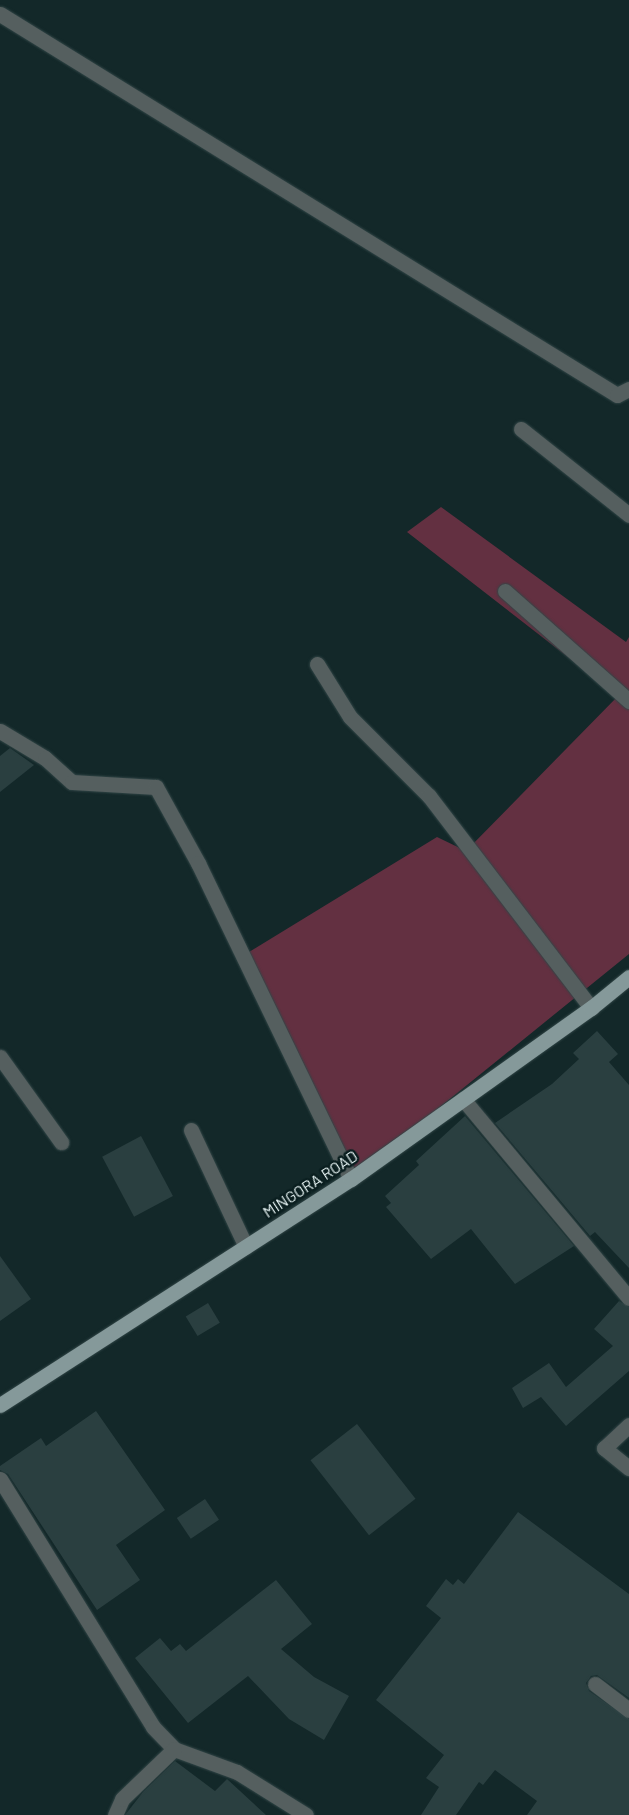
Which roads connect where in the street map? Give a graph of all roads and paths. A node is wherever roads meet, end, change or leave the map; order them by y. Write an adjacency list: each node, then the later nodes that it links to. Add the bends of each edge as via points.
1 (0, 14): 2 (street, via 617,396)
2 (629, 389)
3 (521, 429): 4 (street)
4 (629, 514)
5 (505, 591): 7 (street)
6 (317, 664): 10 (street, via 350,717 429,796)
7 (629, 701)
8 (0, 731): 15 (street, via 45,758 72,782 156,787 198,863)
9 (629, 977): 10 (main road, MINGORA ROAD)
10 (591, 1008): 12 (main road, MINGORA ROAD)
11 (0, 1057): 14 (street)
12 (463, 1099): 15 (main road, MINGORA ROAD); 17 (street)
13 (191, 1130): 16 (street)
14 (62, 1142)
15 (352, 1179): 16 (main road, MINGORA ROAD)
16 (246, 1247): 18 (main road, MINGORA ROAD)
17 (629, 1298)
18 (0, 1405)
19 (629, 1426): 20 (street, via 604,1448)
20 (629, 1468)
21 (0, 1479): 24 (street, via 153,1727)
22 (595, 1684): 23 (street)
23 (629, 1710)
24 (174, 1749): 25 (street, via 122,1799); 26 (street, via 237,1772)
25 (114, 1815)
26 (306, 1815)

